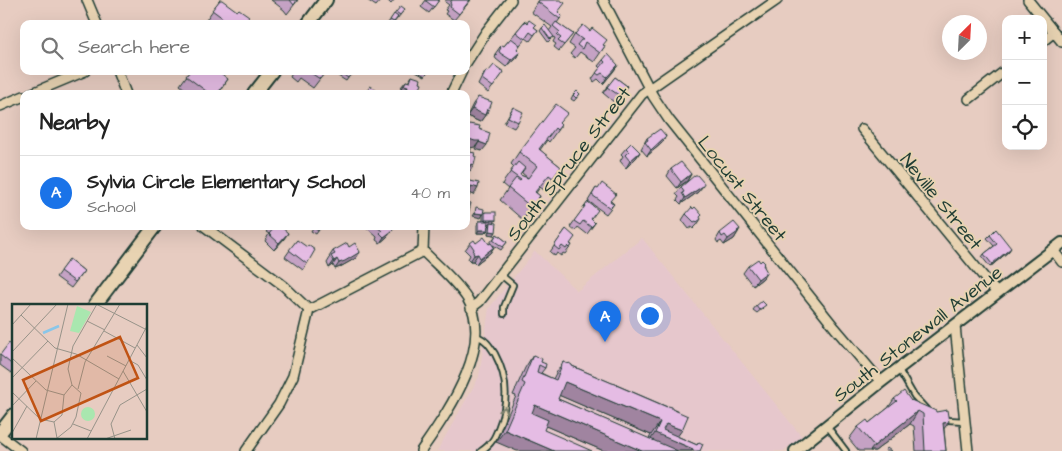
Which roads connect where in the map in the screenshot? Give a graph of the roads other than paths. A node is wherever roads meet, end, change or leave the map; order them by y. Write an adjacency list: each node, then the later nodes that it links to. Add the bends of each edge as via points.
1 (87, 0): 7 (street)
2 (326, 0): 8 (main road)
3 (511, 0): 12 (street)
4 (603, 0): 18 (street, Locust Street)
5 (777, 0): 18 (street, South Spruce Street)
6 (1028, 0): 9 (street)
7 (95, 20)
8 (311, 20)
9 (1054, 32): 10 (street); 11 (street)
10 (1047, 38)
11 (1062, 42)
12 (470, 57)
13 (1002, 73): 24 (street)
14 (75, 75): 19 (street)
15 (119, 75): 20 (street)
16 (269, 75): 21 (main road)
17 (460, 75): 22 (street)
18 (650, 89): 34 (street, South Spruce Street, via 630,108); 43 (street, Locust Street, via 686,143)
19 (40, 90)
20 (124, 90)
21 (257, 90)
22 (453, 90)
23 (20, 98): 25 (street)
24 (969, 99)
25 (0, 106)
26 (862, 129): 35 (street, Neville Street)
27 (152, 230): 36 (main road)
28 (209, 230): 38 (street, via 284,286)
29 (424, 230): 31 (street)
30 (1062, 243): 32 (street, South Stonewall Avenue)
31 (423, 250): 37 (street, via 451,278); 38 (street)
32 (1053, 250): 33 (street); 35 (street, South Stonewall Avenue)
33 (1062, 262)
34 (501, 274): 37 (street, South Spruce Street); 39 (lane, via 513,285)
35 (997, 293): 40 (street, South Stonewall Avenue)
36 (97, 304)
37 (471, 308): 41 (street)
38 (309, 310): 51 (street, via 294,376)
39 (504, 314)
40 (955, 326): 42 (street, South Stonewall Avenue); 47 (street)
41 (476, 336): 52 (street, via 455,397); 53 (lane, one-way to 41, via 494,440 505,412 507,393 500,363 491,347 483,338)
42 (899, 368): 43 (street, South Stonewall Avenue); 44 (lane, via 914,396)
43 (880, 382): 48 (street, South Stonewall Avenue)
44 (928, 411)
45 (935, 414): 47 (lane, via 948,420)
46 (12, 418): 49 (main road)
47 (965, 421): 56 (street)
48 (827, 426): 54 (street, South Stonewall Avenue); 55 (lane)
49 (0, 434): 50 (street)
50 (20, 451)
51 (246, 451)
52 (421, 451)
53 (481, 451)
54 (795, 451)
55 (846, 451)
56 (968, 451)

